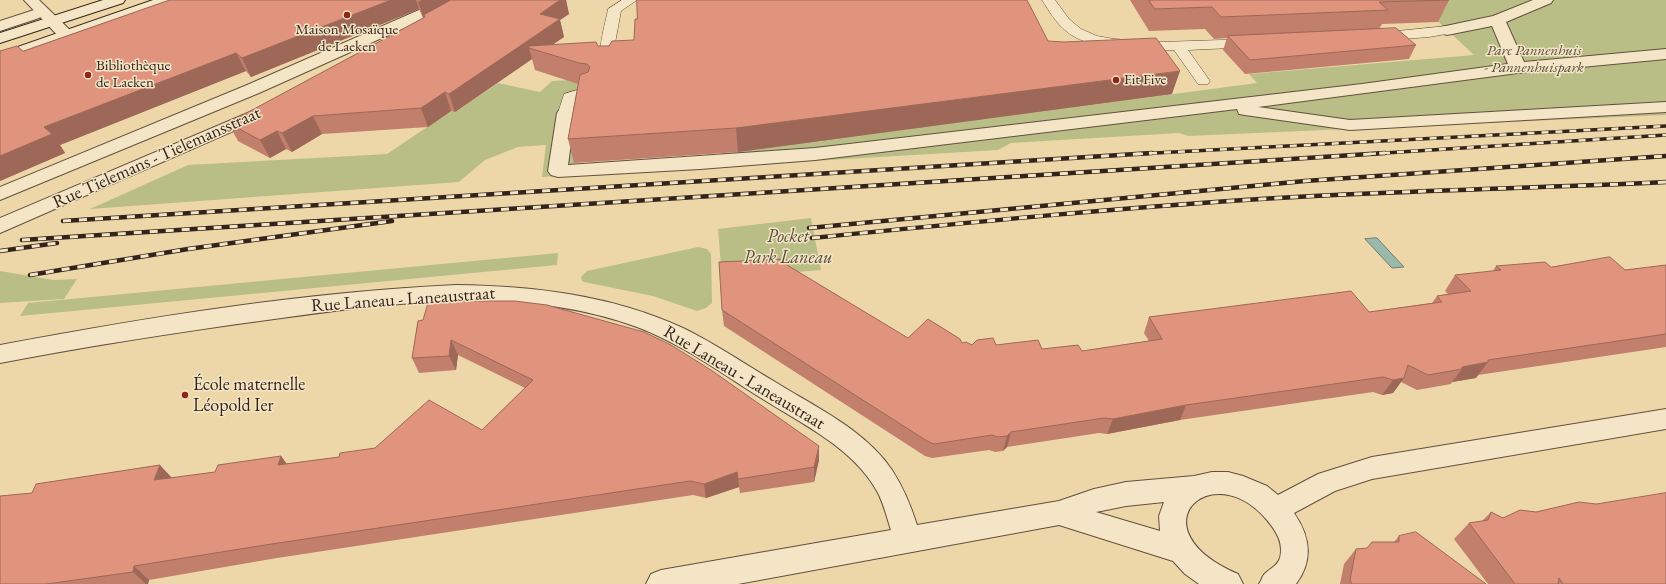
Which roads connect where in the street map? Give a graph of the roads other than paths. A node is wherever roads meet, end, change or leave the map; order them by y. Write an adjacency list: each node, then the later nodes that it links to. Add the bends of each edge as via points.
1 (118, 0): 10 (street)
2 (167, 0): 13 (street)
3 (455, 0): 29 (street, Rue Tielemans - Tielemansstraat, via 304,68)
4 (474, 0): 18 (street)
5 (631, 0): 21 (lane, via 616,9 611,21)
6 (1048, 0): 17 (lane, via 1068,26 1087,37 1119,45)
7 (1546, 0): 9 (street)
8 (33, 7): 10 (street); 11 (street)
9 (1497, 20): 12 (street); 22 (street)
10 (53, 21): 13 (street); 14 (street)
11 (0, 26)
12 (1447, 30): 15 (lane)
13 (66, 35): 20 (street)
14 (0, 38)
15 (1368, 38)
16 (1268, 42): 17 (lane)
17 (1177, 45): 23 (lane)
18 (386, 48)
19 (1666, 54): 22 (street)
20 (0, 58)
21 (608, 64)
22 (1518, 68): 25 (street)
23 (1203, 81)
24 (587, 91): 28 (lane, via 569,97)
25 (1213, 106): 26 (street, via 1350,124); 28 (street, via 815,154 558,171)
26 (1666, 107)
27 (269, 108): 30 (street, Rue Tielemans - Tielemansstraat)
28 (566, 113)
29 (0, 194)
30 (3, 225)
31 (0, 354): 36 (street, Rue Laneau - Laneaustraat, via 227,316 358,300 482,292 549,297 644,321 696,345 837,434 860,452 877,470 893,499)
32 (1666, 419): 34 (street, via 1372,468 1327,482)
33 (1193, 487): 34 (street, via 1212,482 1235,485 1257,494); 35 (street, via 1126,494); 37 (street, via 1183,493 1172,513 1175,538)
34 (1276, 509): 38 (street, via 1289,528 1295,547 1293,565)
35 (1059, 513): 36 (street); 37 (street)
36 (908, 539): 39 (street)
37 (1182, 551): 40 (street, via 1211,577)
38 (1281, 582)
39 (661, 584)
40 (1228, 584)

